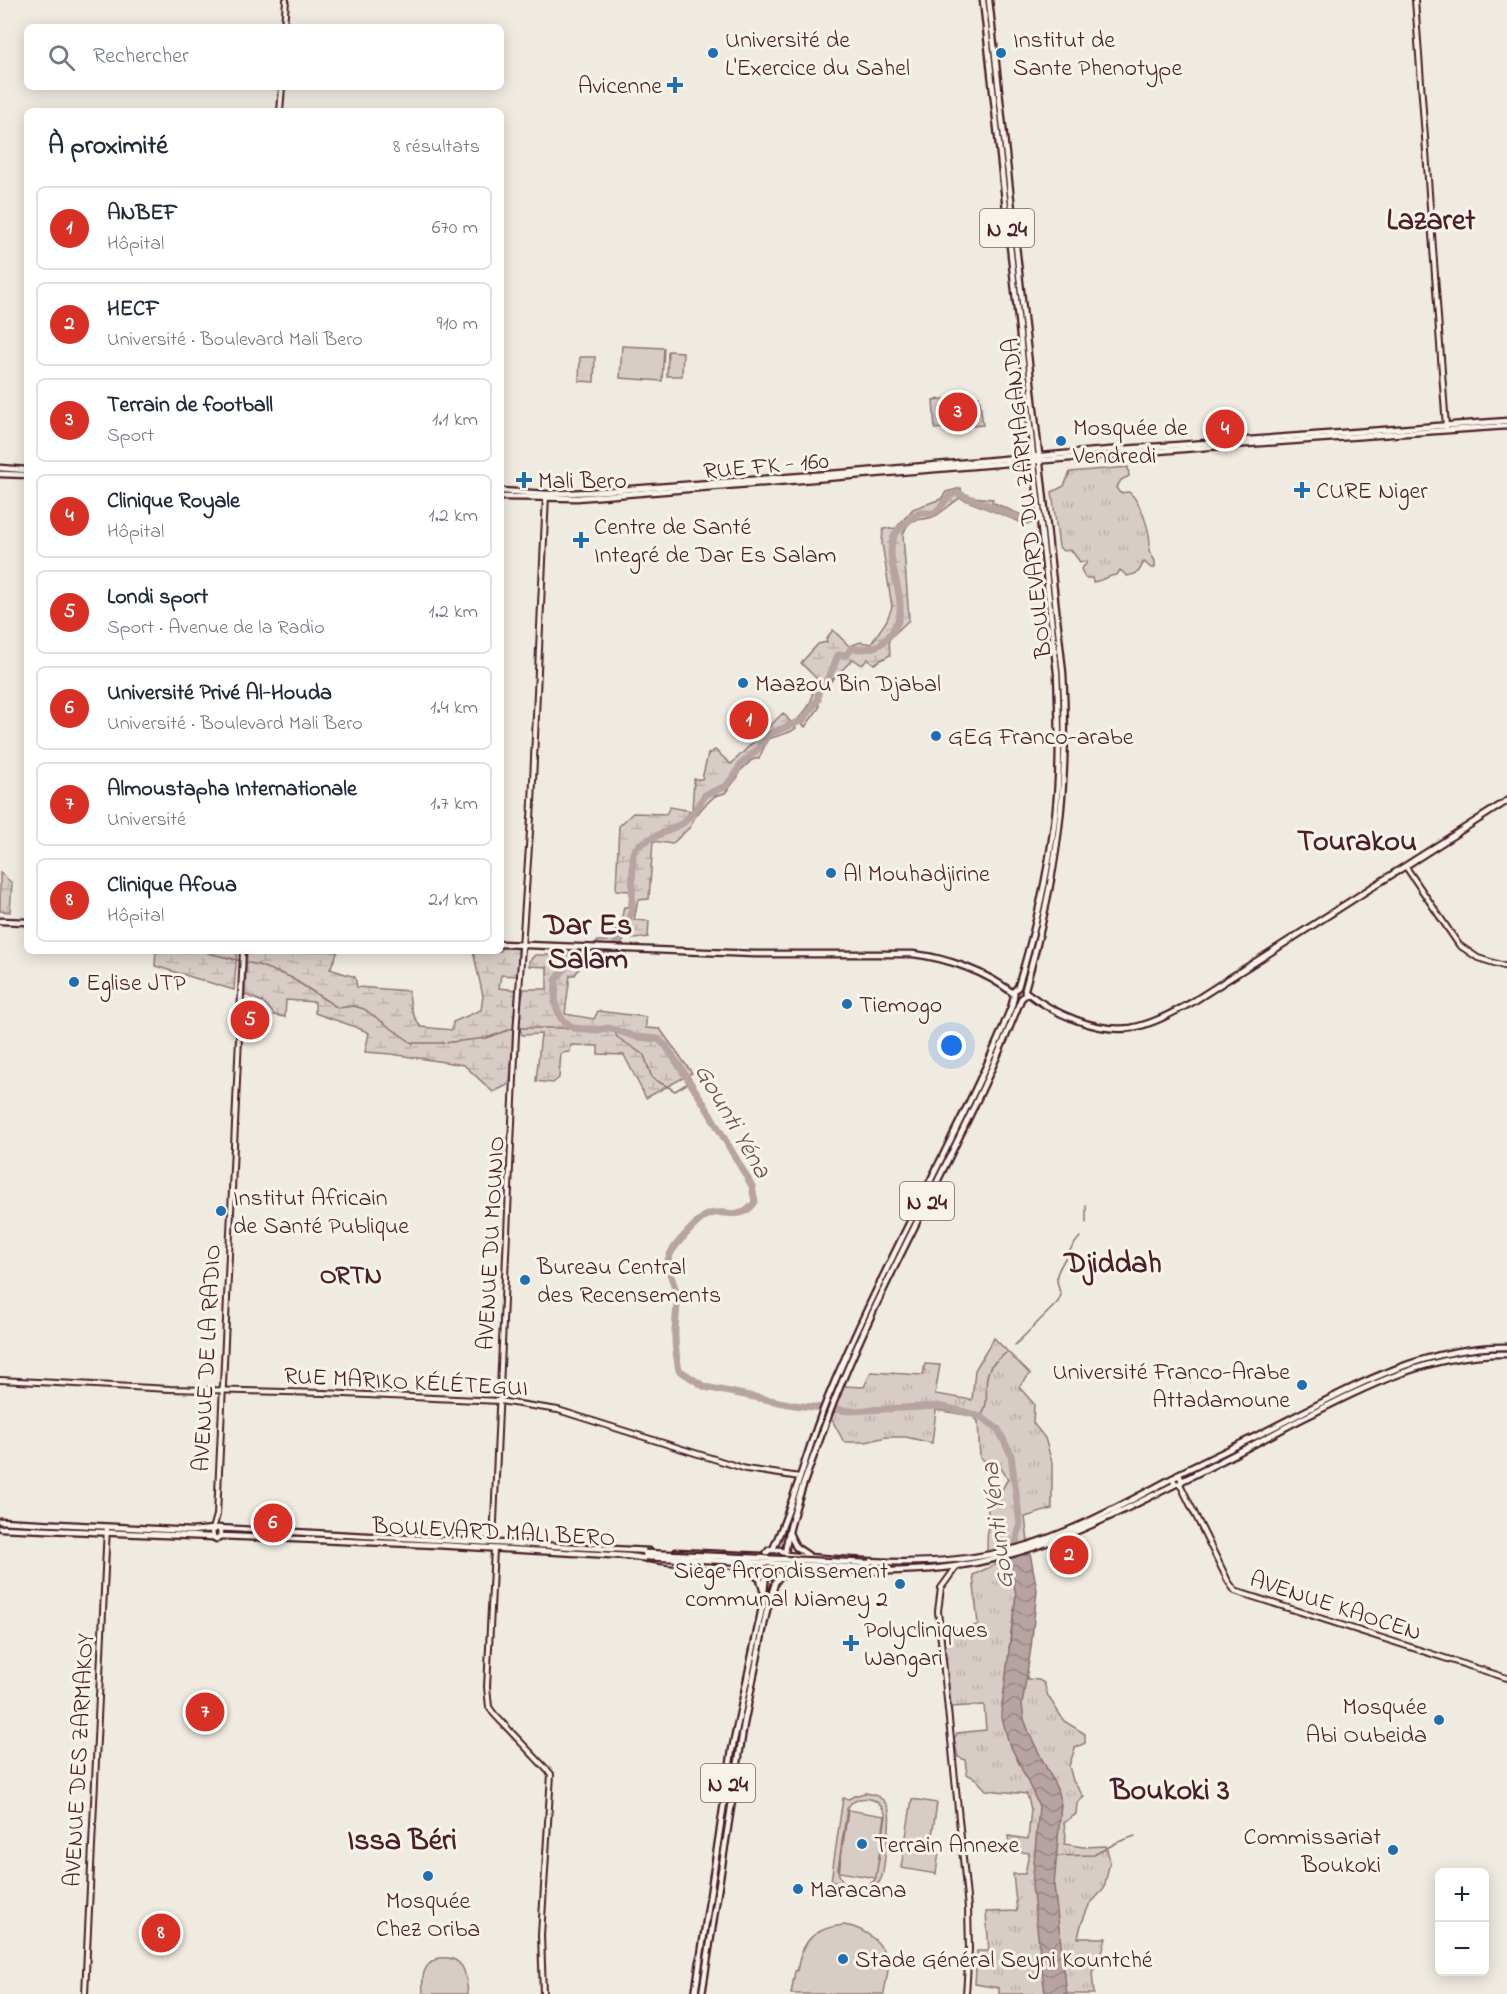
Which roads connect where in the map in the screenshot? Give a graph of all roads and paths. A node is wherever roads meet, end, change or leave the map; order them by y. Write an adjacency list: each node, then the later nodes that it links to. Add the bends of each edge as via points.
1 (286, 0): 5 (street)
2 (983, 0): 11 (main road, BOULEVARD DU ZARMAGANDA / N 24)
3 (989, 0): 14 (main road, BOULEVARD DU ZARMAGANDA / N 24)
4 (1415, 0): 10 (street)
5 (284, 24)
6 (282, 90): 7 (street)
7 (280, 108)
8 (1507, 421): 10 (main road)
9 (1507, 426): 10 (main road)
10 (1446, 428): 14 (main road)
11 (1031, 444): 12 (main road); 13 (main road, BOULEVARD DU ZARMAGANDA / N 24)
12 (1022, 457): 13 (main road, RUE FK - 160); 20 (main road, RUE FK - 160)
13 (1033, 459): 14 (main road); 15 (main road, RUE FK - 160); 18 (main road, BOULEVARD DU ZARMAGANDA / N 24)
14 (1040, 459): 25 (main road, BOULEVARD DU ZARMAGANDA / N 24)
15 (1019, 463): 18 (main road); 20 (main road, RUE FK - 160)
16 (0, 468): 17 (main road)
17 (24, 470)
18 (1034, 470): 25 (main road, BOULEVARD DU ZARMAGANDA / N 24)
19 (0, 474): 21 (main road)
20 (856, 474): 23 (main road, RUE FK - 160, via 599,496)
21 (24, 475)
22 (504, 491): 23 (main road, RUE FK - 160)
23 (546, 496): 24 (main road, RUE FK - 160); 31 (street, AVENUE DU MOUNIO)
24 (504, 497)
25 (1052, 596): 35 (main road, BOULEVARD DU ZARMAGANDA / N 24, via 1059,710 1054,824 1038,913); 36 (main road, BOULEVARD DU ZARMAGANDA / N 24, via 1066,710 1061,824 1050,893)
26 (1507, 801): 27 (main road)
27 (1406, 867): 33 (street, via 1459,945 1478,958); 39 (main road, via 1191,1003 1150,1023 1123,1028 1099,1026)
28 (0, 921): 29 (main road)
29 (24, 922)
30 (504, 944): 31 (main road)
31 (523, 945): 34 (main road, via 744,954 913,954 946,961); 46 (street, AVENUE DU MOUNIO)
32 (243, 954): 45 (street, AVENUE DE LA RADIO)
33 (1507, 967)
34 (1004, 986): 35 (main road); 37 (main road)
35 (1018, 987): 36 (main road); 37 (main road, BOULEVARD DU ZARMAGANDA)
36 (1025, 991): 38 (main road, BOULEVARD DU ZARMAGANDA); 39 (main road)
37 (1014, 995): 38 (main road); 40 (main road, N 24, via 989,1063)
38 (1022, 999): 39 (main road); 41 (main road, N 24, via 998,1057)
39 (1036, 1000)
40 (871, 1298): 41 (main road); 50 (main road, N 24, via 826,1402)
41 (877, 1302): 58 (main road, N 24, via 829,1414)
42 (1507, 1347): 47 (main road, via 1462,1351 1385,1372)
43 (1507, 1354): 47 (main road, via 1459,1357 1418,1367)
44 (0, 1380): 45 (street, RUE MARIKO KÉLÉTEGUI)
45 (224, 1390): 46 (street, RUE MARIKO KÉLÉTEGUI); 52 (street, AVENUE DE LA RADIO)
46 (500, 1401): 50 (street, RUE MARIKO KÉLÉTEGUI, via 558,1410 746,1469); 61 (street, AVENUE DU MOUNIO)
47 (1276, 1430): 48 (main road)
48 (1267, 1434): 49 (main road); 51 (main road)
49 (1175, 1476): 51 (main road, via 1173,1481); 51 (main road, via 1182,1476); 63 (main road)
50 (800, 1478): 62 (main road, N 24)
51 (1180, 1483): 63 (main road, via 1087,1528); 78 (street, AVENUE KAOCEN, via 1235,1591)
52 (217, 1515): 55 (street, AVENUE DE LA RADIO); 57 (street, AVENUE DE LA RADIO)
53 (0, 1521): 56 (main road)
54 (0, 1528): 56 (main road)
55 (213, 1529): 56 (main road); 57 (main road); 60 (main road)
56 (107, 1530): 60 (main road); 83 (street, AVENUE DES ZARMAKOY)
57 (220, 1530): 59 (main road); 61 (main road, BOULEVARD MALI BERO)
58 (789, 1530): 66 (main road, N 24); 68 (main road, via 796,1547)
59 (221, 1536): 60 (main road); 61 (main road, BOULEVARD MALI BERO)
60 (213, 1537)
61 (494, 1546): 65 (main road, BOULEVARD MALI BERO); 84 (street, AVENUE DU MOUNIO, via 489,1707 551,1774 541,1935)
62 (773, 1549): 66 (main road); 67 (main road)
63 (1021, 1550): 64 (main road)
64 (1013, 1552): 69 (main road); 71 (main road)
65 (628, 1554): 67 (main road, BOULEVARD MALI BERO); 70 (main road, bridge); 72 (main road, BOULEVARD MALI BERO, via 670,1563)
66 (786, 1554): 68 (main road); 75 (main road)
67 (763, 1556): 74 (main road)
68 (813, 1557): 69 (main road)
69 (891, 1563): 70 (main road)
70 (869, 1566): 73 (main road)
71 (957, 1566): 73 (main road); 87 (street, via 941,1588 938,1611 968,1908)
72 (742, 1567): 74 (main road, BOULEVARD MALI BERO); 77 (main road, via 760,1579)
73 (891, 1570): 75 (main road)
74 (764, 1571): 76 (main road); 77 (main road, N 24)
75 (786, 1571): 76 (main road)
76 (780, 1576): 80 (main road, N 24, via 767,1610)
77 (764, 1594): 79 (main road, N 24)
78 (1507, 1678)
79 (739, 1713): 80 (main road); 81 (main road, N 24)
80 (746, 1714): 82 (main road, N 24)
81 (716, 1861): 82 (main road); 85 (main road, N 24)
82 (723, 1862): 86 (main road, N 24)
83 (85, 1994)
84 (543, 1994)
85 (696, 1994)
86 (702, 1994)
87 (966, 1994)

